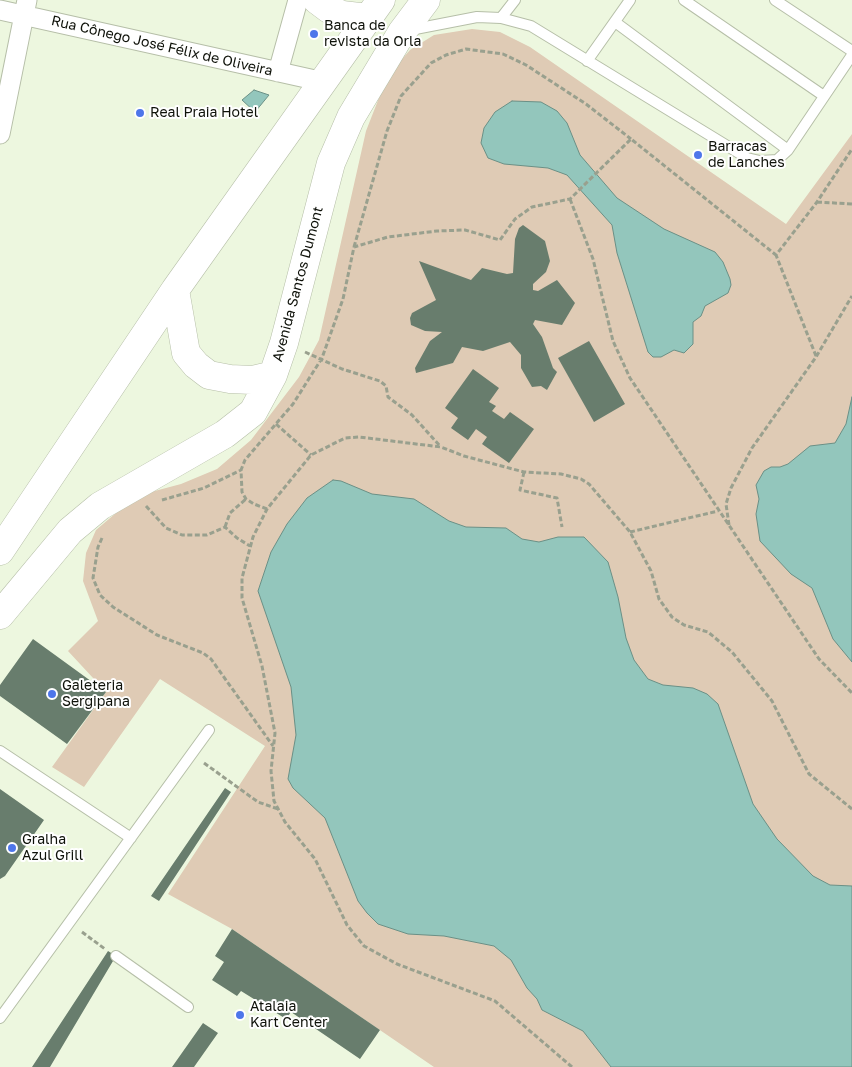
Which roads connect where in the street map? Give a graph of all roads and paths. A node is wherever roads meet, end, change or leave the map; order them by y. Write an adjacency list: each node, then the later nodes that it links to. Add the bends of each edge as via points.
1 (298, 0): 17 (street)
2 (317, 0): 9 (main road, via 342,15)
3 (426, 0): 13 (main road, Avenida Santos Dumont)
4 (515, 0): 11 (lane)
5 (630, 0): 12 (lane)
6 (684, 0): 19 (lane)
7 (775, 0): 14 (lane)
8 (25, 7): 10 (street, Rua Cônego José Félix de Oliveira); 17 (street, Rua Cônego José Félix de Oliveira); 20 (street)
9 (375, 9): 18 (main road)
10 (0, 10)
11 (501, 18): 13 (lane, via 477,17); 16 (lane, via 530,26)
12 (615, 22): 16 (lane); 23 (lane)
13 (402, 32): 31 (main road, Avenida Santos Dumont, via 350,117 330,164)
14 (852, 51)
15 (852, 55): 19 (lane)
16 (587, 61): 23 (lane, via 747,158 777,160)
17 (278, 72): 18 (street, Rua Cônego José Félix de Oliveira)
18 (324, 82): 29 (main road)
19 (824, 96): 23 (lane)
20 (0, 134)
21 (631, 139): 24 (path); 27 (path, via 586,104 503,54 466,49 446,55 431,63 401,96 387,131); 28 (path)
22 (852, 149): 25 (path)
23 (788, 150)
24 (570, 199): 27 (path, via 532,207 515,220 500,240 465,230 437,231 388,237); 47 (path, via 593,259 619,356 639,394)
25 (817, 202): 26 (path); 28 (path)
26 (852, 204)
27 (354, 248): 33 (path, via 343,299)
28 (776, 254): 32 (path)
29 (175, 290): 34 (main road, via 186,353 196,366 209,375 230,379 252,380); 54 (main road)
30 (852, 296): 32 (path)
31 (284, 343): 33 (path); 34 (main road, Avenida Santos Dumont)
32 (816, 357): 48 (path, via 752,448 730,488 726,504)
33 (322, 358): 36 (path); 37 (path, via 342,369 380,381 386,386 388,397 412,415)
34 (273, 375): 35 (main road, Avenida Santos Dumont)
35 (253, 412): 36 (path); 55 (main road, Avenida Santos Dumont, via 225,434 100,506 70,531)
36 (278, 424): 38 (path); 39 (path, via 245,460)
37 (441, 447): 38 (path, via 358,437 345,438); 40 (path)
38 (311, 455): 46 (path)
39 (240, 470): 41 (path); 42 (path, via 204,488)
40 (524, 472): 50 (path, via 520,490 557,498); 51 (path, via 581,478)
41 (246, 499): 46 (path); 49 (path, via 230,513)
42 (154, 500)
43 (150, 502): 44 (path)
44 (146, 506): 45 (path); 49 (path, via 166,528 182,535 207,535)
45 (140, 508)
46 (268, 509): 53 (path)
47 (718, 511): 48 (path); 51 (path)
48 (730, 526): 56 (path, via 819,659)
49 (225, 527): 53 (path)
50 (562, 528)
51 (630, 532): 62 (path, via 651,571 659,599 672,617 684,625 708,632 732,652 772,701 809,774)
52 (104, 535): 58 (path, via 98,547 93,578 100,595 157,635 212,659)
53 (250, 546): 58 (path, via 242,578 242,598 267,690 275,733)
54 (0, 551)
55 (0, 615)
56 (852, 693)
57 (209, 730): 60 (lane)
58 (274, 746): 61 (path, via 271,789)
59 (0, 752): 63 (lane)
60 (191, 754): 61 (path, via 258,802); 63 (lane)
61 (278, 809): 68 (path, via 315,859 347,925 364,946 397,964 495,1001)
62 (852, 809)
63 (131, 838): 64 (lane)
64 (69, 923): 65 (path); 67 (lane)
65 (116, 956): 66 (lane)
66 (188, 1007)
67 (0, 1018)
68 (572, 1067)

